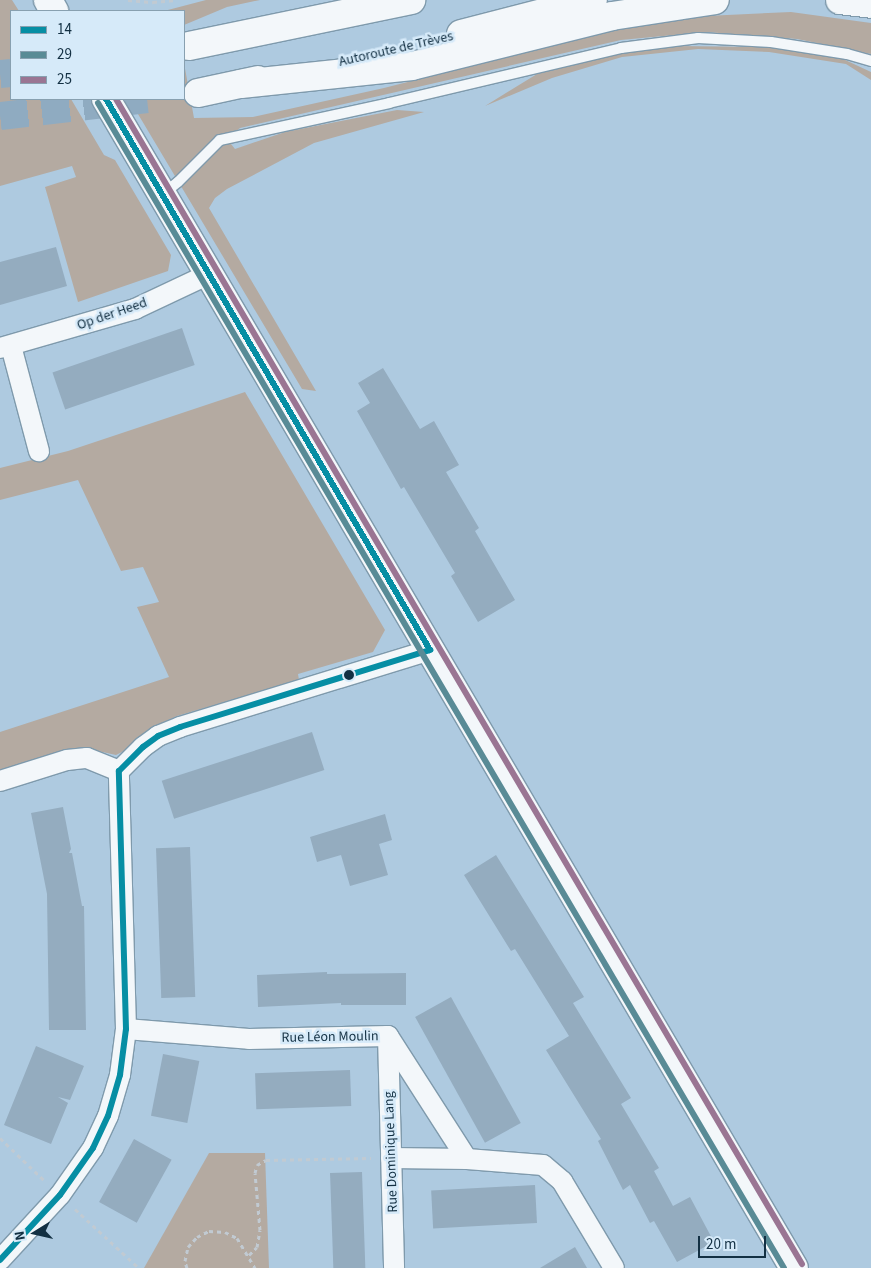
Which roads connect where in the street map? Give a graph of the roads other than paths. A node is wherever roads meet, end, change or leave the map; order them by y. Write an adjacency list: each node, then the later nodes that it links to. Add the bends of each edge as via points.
1 (411, 0): 6 (main road)
2 (593, 0): 8 (main road, Autoroute de Trèves, via 405,48)
3 (715, 0): 8 (main road, via 612,16 412,66)
4 (840, 0): 5 (main road)
5 (871, 4)
6 (189, 46)
7 (871, 61): 11 (lane, via 771,42 726,39 698,38 620,48 220,140)
8 (241, 84): 9 (main road, Autoroute de Trèves)
9 (198, 93)
10 (107, 100): 11 (main road)
11 (163, 195): 12 (main road)
12 (209, 274): 13 (street, Op der Heed, via 136,308); 15 (main road)
13 (6, 347): 14 (street, Op der Heed)
14 (39, 451)
15 (430, 650): 16 (street, via 180,727 151,741); 25 (main road)
16 (119, 771): 17 (street, via 88,758 67,760); 18 (street)
17 (0, 780)
18 (126, 1029): 19 (street, Rue Léon Moulin, via 249,1039); 22 (street, via 120,1076 94,1148 60,1195)
19 (388, 1036): 20 (street, Rue Dominique Lang); 21 (street, Rue Léon Moulin)
20 (391, 1158): 21 (street); 23 (street, Rue Dominique Lang)
21 (467, 1159): 24 (street, via 543,1165 562,1181)
22 (0, 1260)
23 (394, 1268)
24 (614, 1268)
25 (794, 1268)

